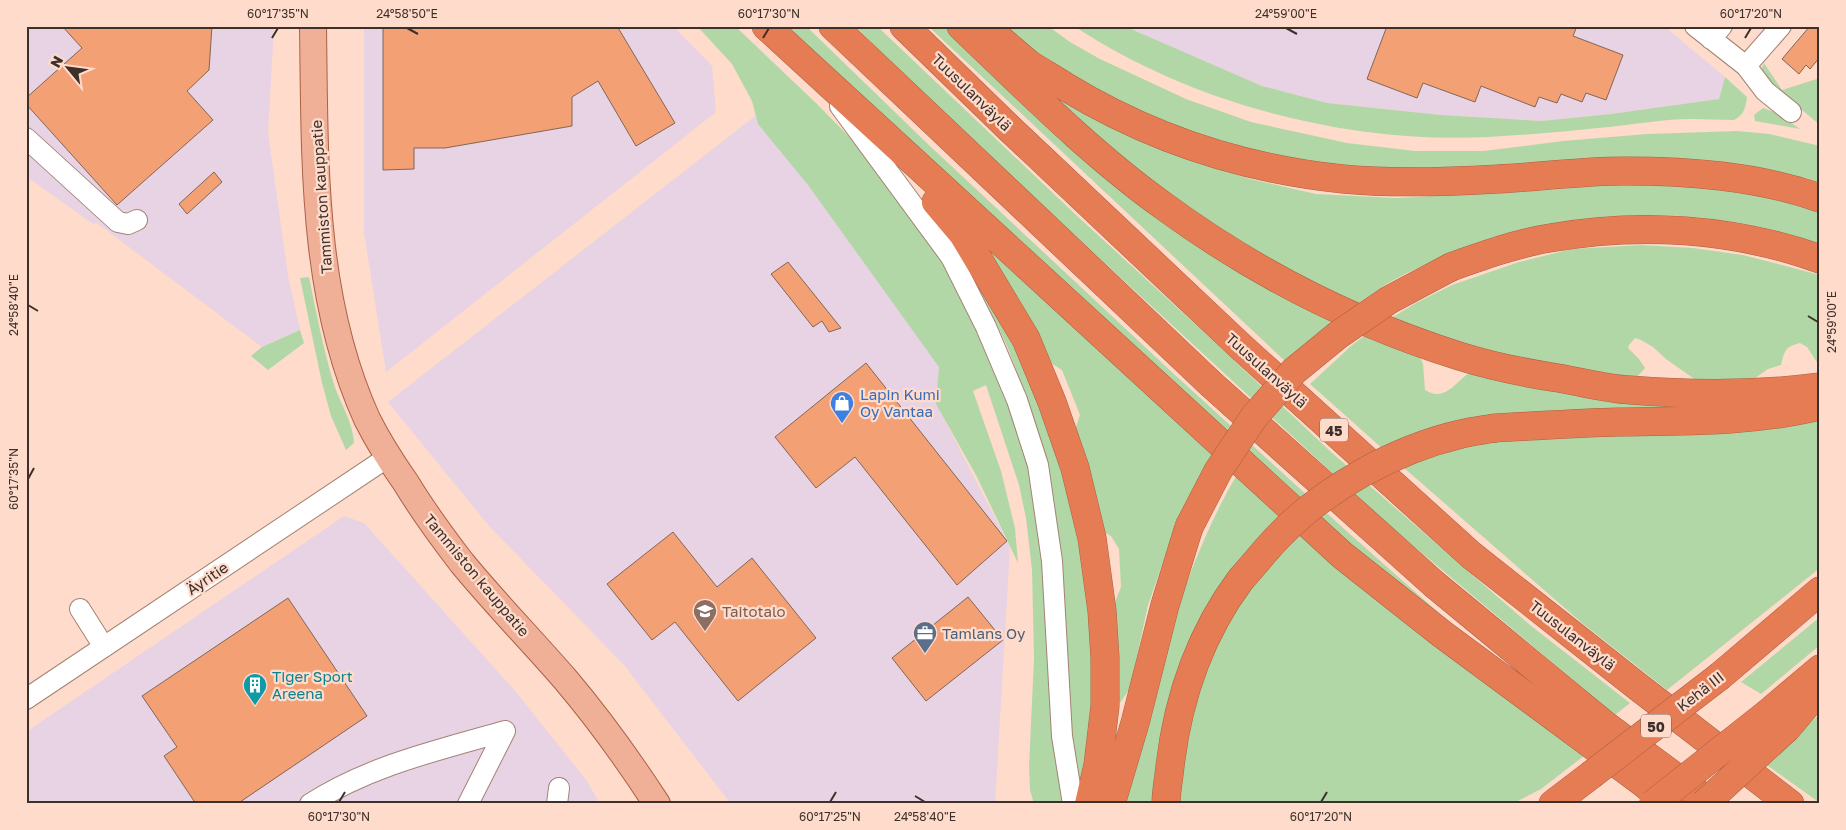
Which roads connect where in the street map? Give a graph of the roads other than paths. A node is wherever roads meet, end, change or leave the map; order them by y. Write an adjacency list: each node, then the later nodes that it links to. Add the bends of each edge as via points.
1 (313, 26): 20 (main road, Tammiston kauppatie, via 315,159 322,256 335,326 345,357 367,419)
2 (766, 26): 11 (highway)
3 (833, 26): 39 (highway, via 1211,384 1434,584 1605,725)
4 (904, 26): 40 (highway, Tuusulanväylä / 45, via 1240,346 1471,555)
5 (962, 26): 18 (highway, via 1103,158 1164,207 1247,261 1351,315 1460,357 1527,373 1628,390 1786,391)
6 (984, 26): 15 (highway, via 1030,64 1090,101 1200,150 1284,171 1344,179 1405,182 1622,171 1683,172 1750,180)
7 (1695, 26): 9 (street)
8 (1781, 26): 10 (street)
9 (1716, 33): 10 (street)
10 (1746, 66): 12 (street, via 1764,91)
11 (817, 74): 13 (highway); 31 (street, via 951,257 1017,400 1038,465 1052,562 1062,736)
12 (1791, 112)
13 (869, 122): 32 (highway, via 963,234 1026,339 1075,468 1092,538 1106,658 1105,706 1098,765); 37 (highway, via 1342,555)
14 (26, 138): 16 (street, via 118,222 128,224)
15 (1820, 198)
16 (137, 220)
17 (1820, 259): 33 (highway, bridge, via 1712,232 1632,228 1549,238 1452,267 1389,300 1338,335 1294,371 1254,417 1223,463 1189,527)
18 (1820, 386)
19 (1820, 406): 34 (highway, bridge, via 1749,417 1495,428 1429,444 1390,459 1351,480 1314,505 1280,535 1222,606 1194,661 1183,696 1173,741)
20 (388, 457): 23 (street, Äyritie); 30 (main road, Tammiston kauppatie, via 428,518 566,680 613,739)
21 (1820, 591): 35 (highway, Kehä III / 50, bridge, via 1720,676)
22 (80, 609): 23 (street)
23 (104, 647): 26 (street, Äyritie)
24 (1820, 669): 27 (highway)
25 (1820, 689): 27 (highway)
26 (26, 699)
27 (1777, 720): 36 (highway, bridge); 38 (highway, bridge)
28 (310, 804): 29 (street, via 335,788 408,758 505,731)
29 (468, 804)
30 (657, 804)
31 (1073, 804)
32 (1089, 804)
33 (1111, 804)
34 (1166, 804)
35 (1552, 804)
36 (1653, 804)
37 (1668, 804)
38 (1704, 804)
39 (1712, 804)
40 (1790, 804)

